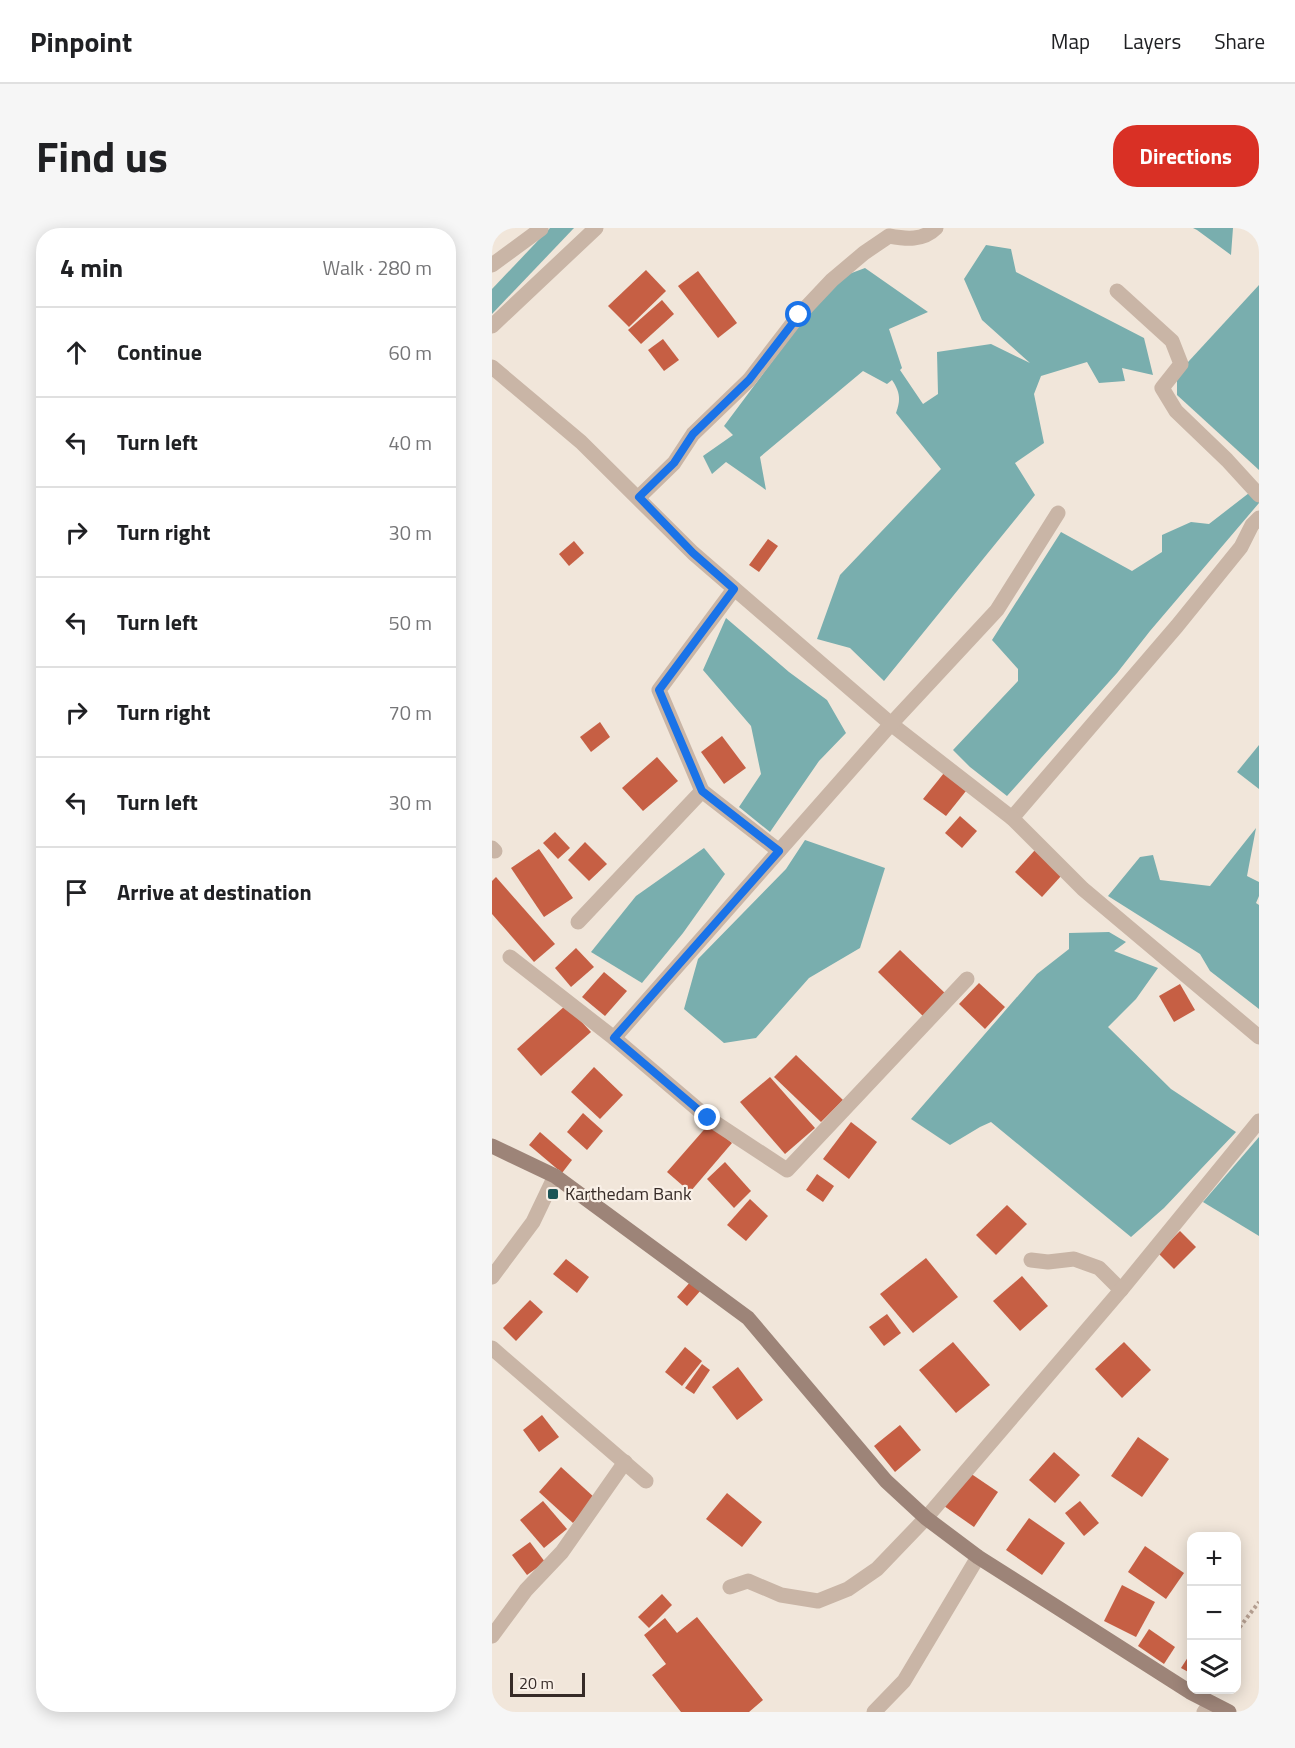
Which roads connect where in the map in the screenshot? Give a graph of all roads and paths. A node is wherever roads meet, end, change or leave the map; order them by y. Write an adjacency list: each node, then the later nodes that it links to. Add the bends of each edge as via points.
1 (596, 228): 6 (street)
2 (936, 228): 9 (street, via 909,240 889,236 832,280 799,315 749,380 693,434 674,463)
3 (541, 229): 4 (street)
4 (492, 265)
5 (1117, 291): 8 (street, via 1172,341 1181,364 1162,388 1176,411)
6 (492, 326)
7 (492, 367): 9 (street)
8 (1259, 495)
9 (639, 497): 12 (street)
10 (1058, 513): 13 (street, via 997,610)
11 (1259, 518): 15 (street, via 1241,547 1184,617)
12 (734, 589): 13 (street); 14 (street, via 659,690)
13 (891, 724): 15 (street); 16 (street)
14 (702, 791): 16 (street); 17 (street)
15 (1012, 818): 20 (street, via 1083,889)
16 (779, 851): 21 (street)
17 (578, 922)
18 (510, 957): 21 (street)
19 (967, 979): 21 (street, via 787,1170 708,1118)
20 (1259, 1037)
21 (614, 1038)
22 (1259, 1121): 27 (street)
23 (492, 1146): 24 (main road)
24 (555, 1176): 26 (street, via 533,1222); 31 (main road, via 748,1318 886,1481)
25 (1031, 1260): 27 (street, via 1074,1259 1099,1268)
26 (492, 1277)
27 (1121, 1290): 31 (street)
28 (492, 1348): 29 (street)
29 (625, 1462): 30 (street); 36 (street, via 562,1552 526,1590)
30 (646, 1480)
31 (926, 1518): 32 (main road); 33 (street, via 877,1569 849,1589 818,1601 781,1595 748,1581)
32 (978, 1557): 37 (main road); 38 (street, via 904,1681)
33 (730, 1587)
34 (1259, 1602): 35 (path)
35 (1241, 1625)
36 (492, 1636)
37 (1208, 1707): 39 (main road)
38 (874, 1712)
39 (1229, 1712)

